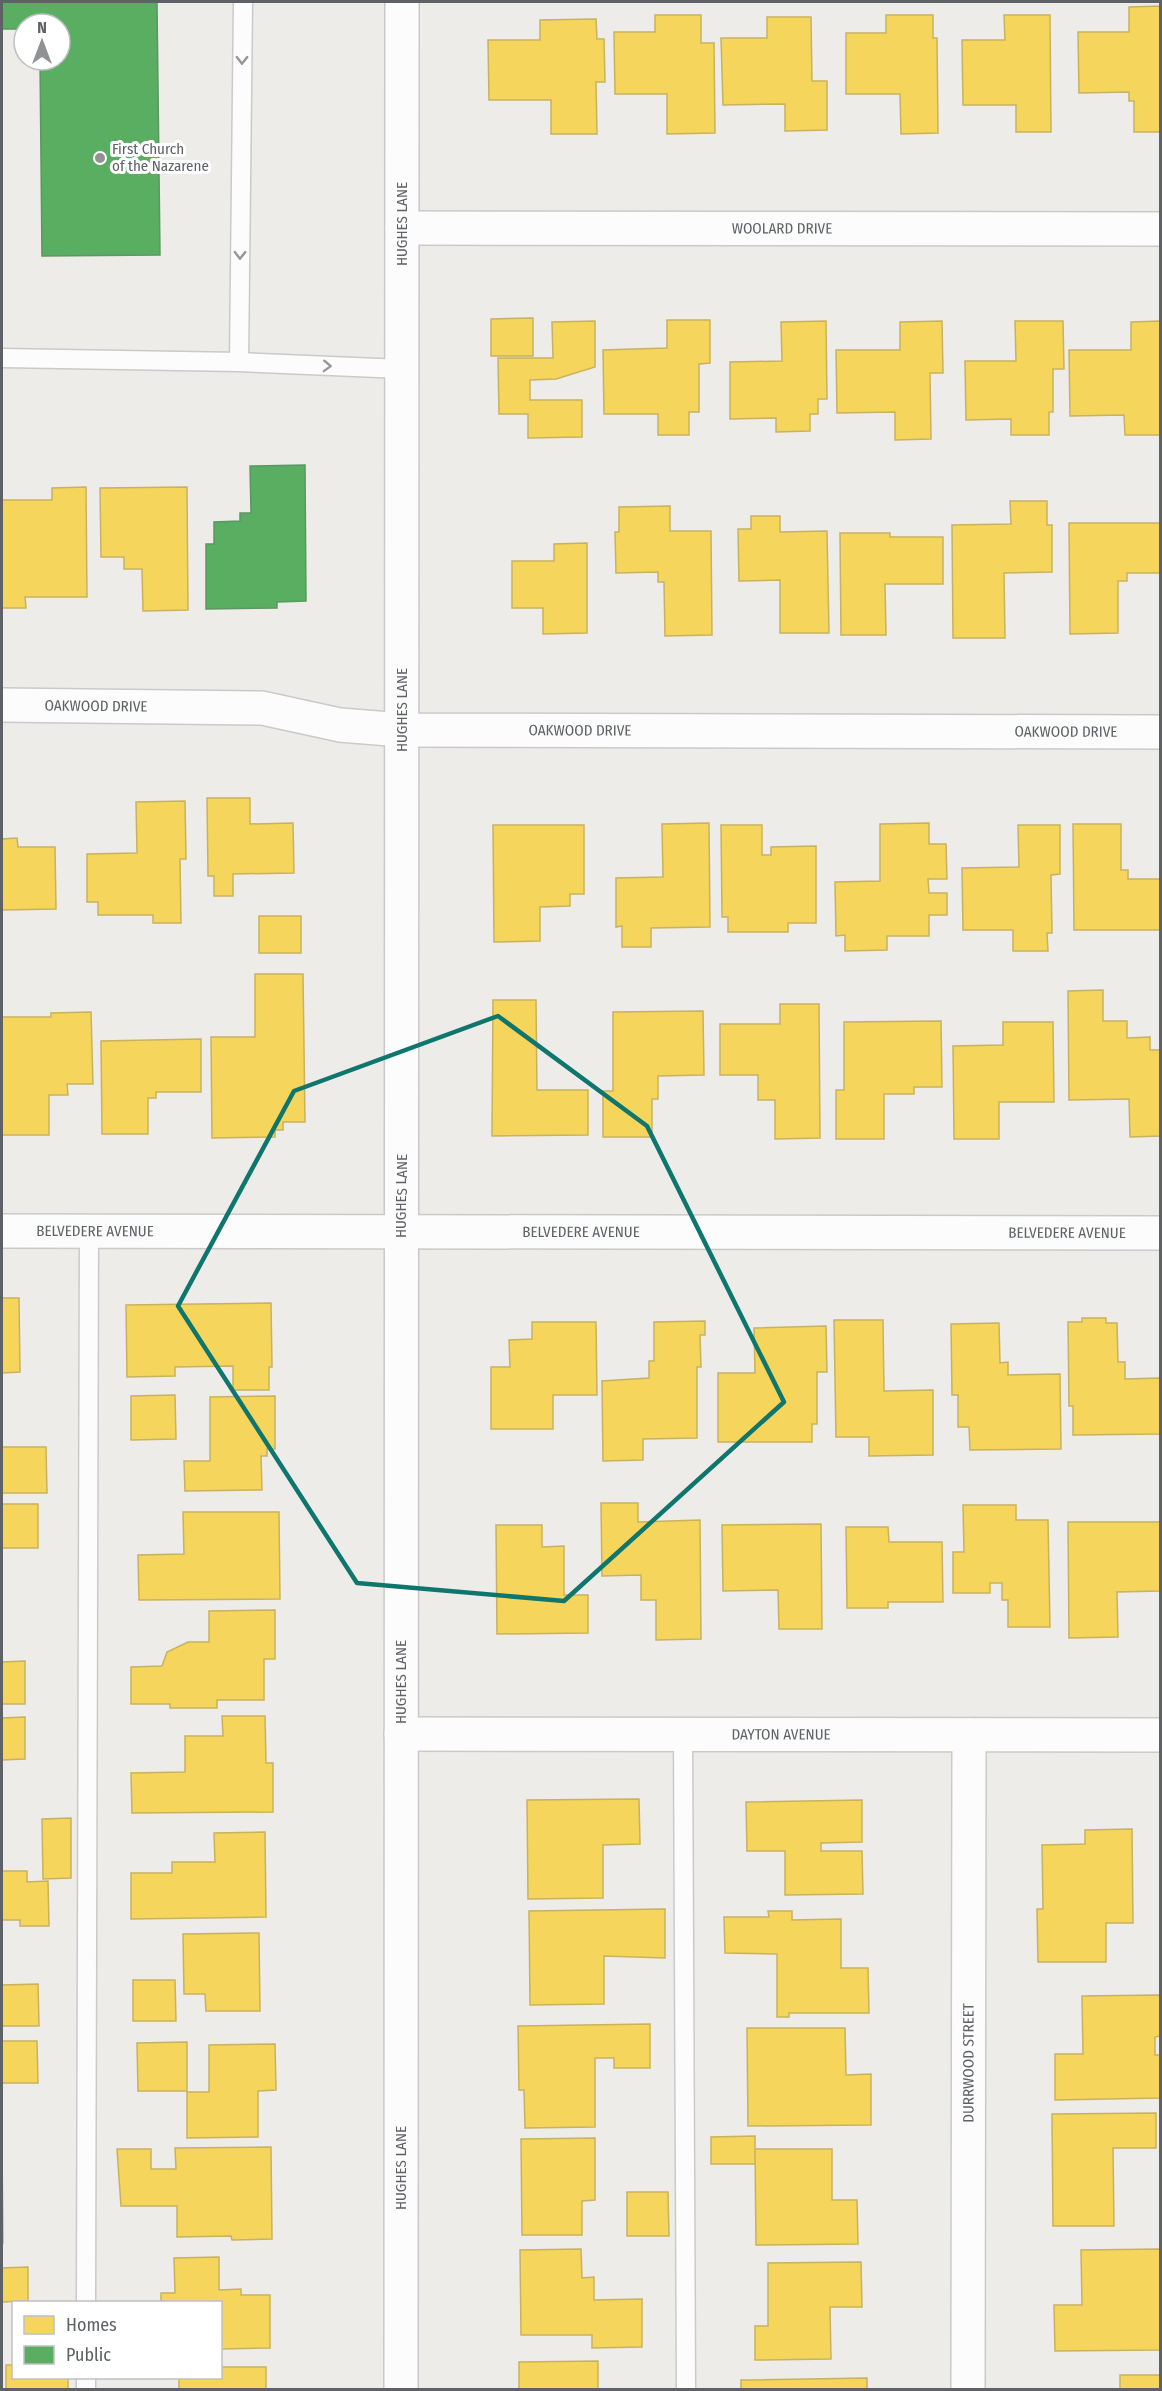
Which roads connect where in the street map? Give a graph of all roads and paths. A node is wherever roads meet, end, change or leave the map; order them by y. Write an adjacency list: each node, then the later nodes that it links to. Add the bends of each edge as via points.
1 (243, 2): 6 (lane, one-way to 6)
2 (402, 2): 3 (street, HUGHES LANE)
3 (402, 228): 4 (street, WOOLARD DRIVE); 7 (street, HUGHES LANE)
4 (1161, 229)
5 (2, 358): 6 (lane)
6 (239, 362): 7 (lane, one-way to 7)
7 (402, 369): 9 (street, HUGHES LANE)
8 (2, 705): 9 (street, OAKWOOD DRIVE, via 262,708 340,725)
9 (402, 730): 10 (street, OAKWOOD DRIVE); 13 (street, HUGHES LANE)
10 (1161, 732)
11 (2, 1231): 12 (street, BELVEDERE AVENUE)
12 (89, 1231): 13 (street, BELVEDERE AVENUE); 19 (lane)
13 (401, 1232): 14 (street, BELVEDERE AVENUE); 15 (street, HUGHES LANE)
14 (1161, 1233)
15 (401, 1734): 16 (street, DAYTON AVENUE); 20 (street, HUGHES LANE)
16 (683, 1734): 17 (street, DAYTON AVENUE); 21 (lane)
17 (969, 1735): 18 (street, DAYTON AVENUE); 22 (street, DURRWOOD STREET)
18 (1161, 1736)
19 (86, 2301)
20 (401, 2390)
21 (686, 2390)
22 (968, 2390)

